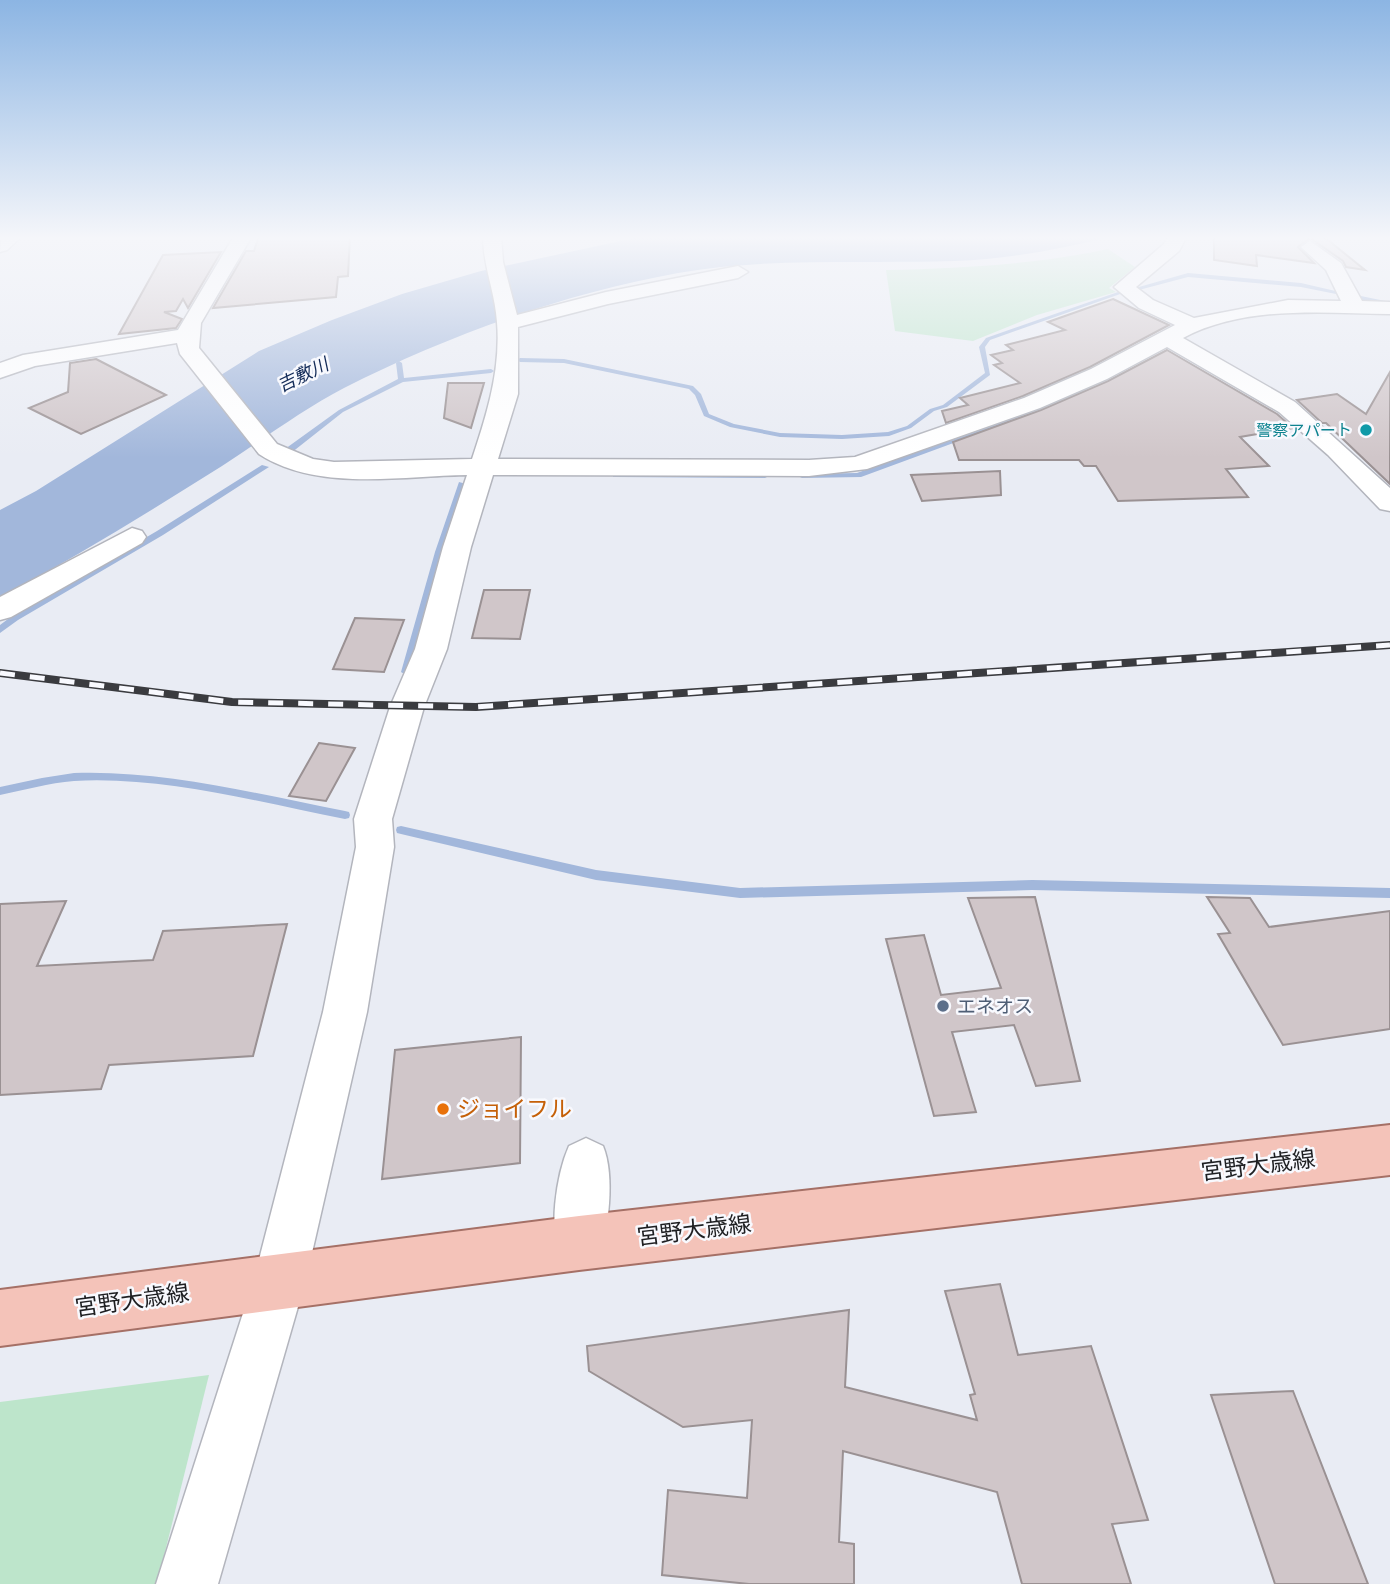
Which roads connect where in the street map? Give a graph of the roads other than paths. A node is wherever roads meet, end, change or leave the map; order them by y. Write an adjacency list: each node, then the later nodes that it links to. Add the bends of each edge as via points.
1 (198, 310): 8 (street)
2 (505, 310): 6 (street)
3 (557, 310): 6 (street)
4 (1160, 310): 7 (street)
5 (1267, 310): 7 (street)
6 (508, 322): 11 (street, via 506,394)
7 (1192, 325): 9 (street)
8 (187, 335): 10 (street, via 31,360); 11 (street, via 188,349 207,376 279,456 334,470)
9 (1167, 338): 11 (street, via 1032,403 858,464 732,469); 12 (street, via 1287,407)
10 (0, 371)
11 (481, 467): 18 (street, via 431,649 407,707 373,819 375,847 345,1012)
12 (1390, 503)
13 (132, 537): 14 (street)
14 (0, 610)
15 (1390, 1150): 17 (main road, 宮野大歳線)
16 (586, 1163): 17 (street)
17 (579, 1243): 18 (main road, 宮野大歳線)
18 (280, 1279): 19 (main road, 宮野大歳線); 20 (street)
19 (0, 1318)
20 (187, 1584)

